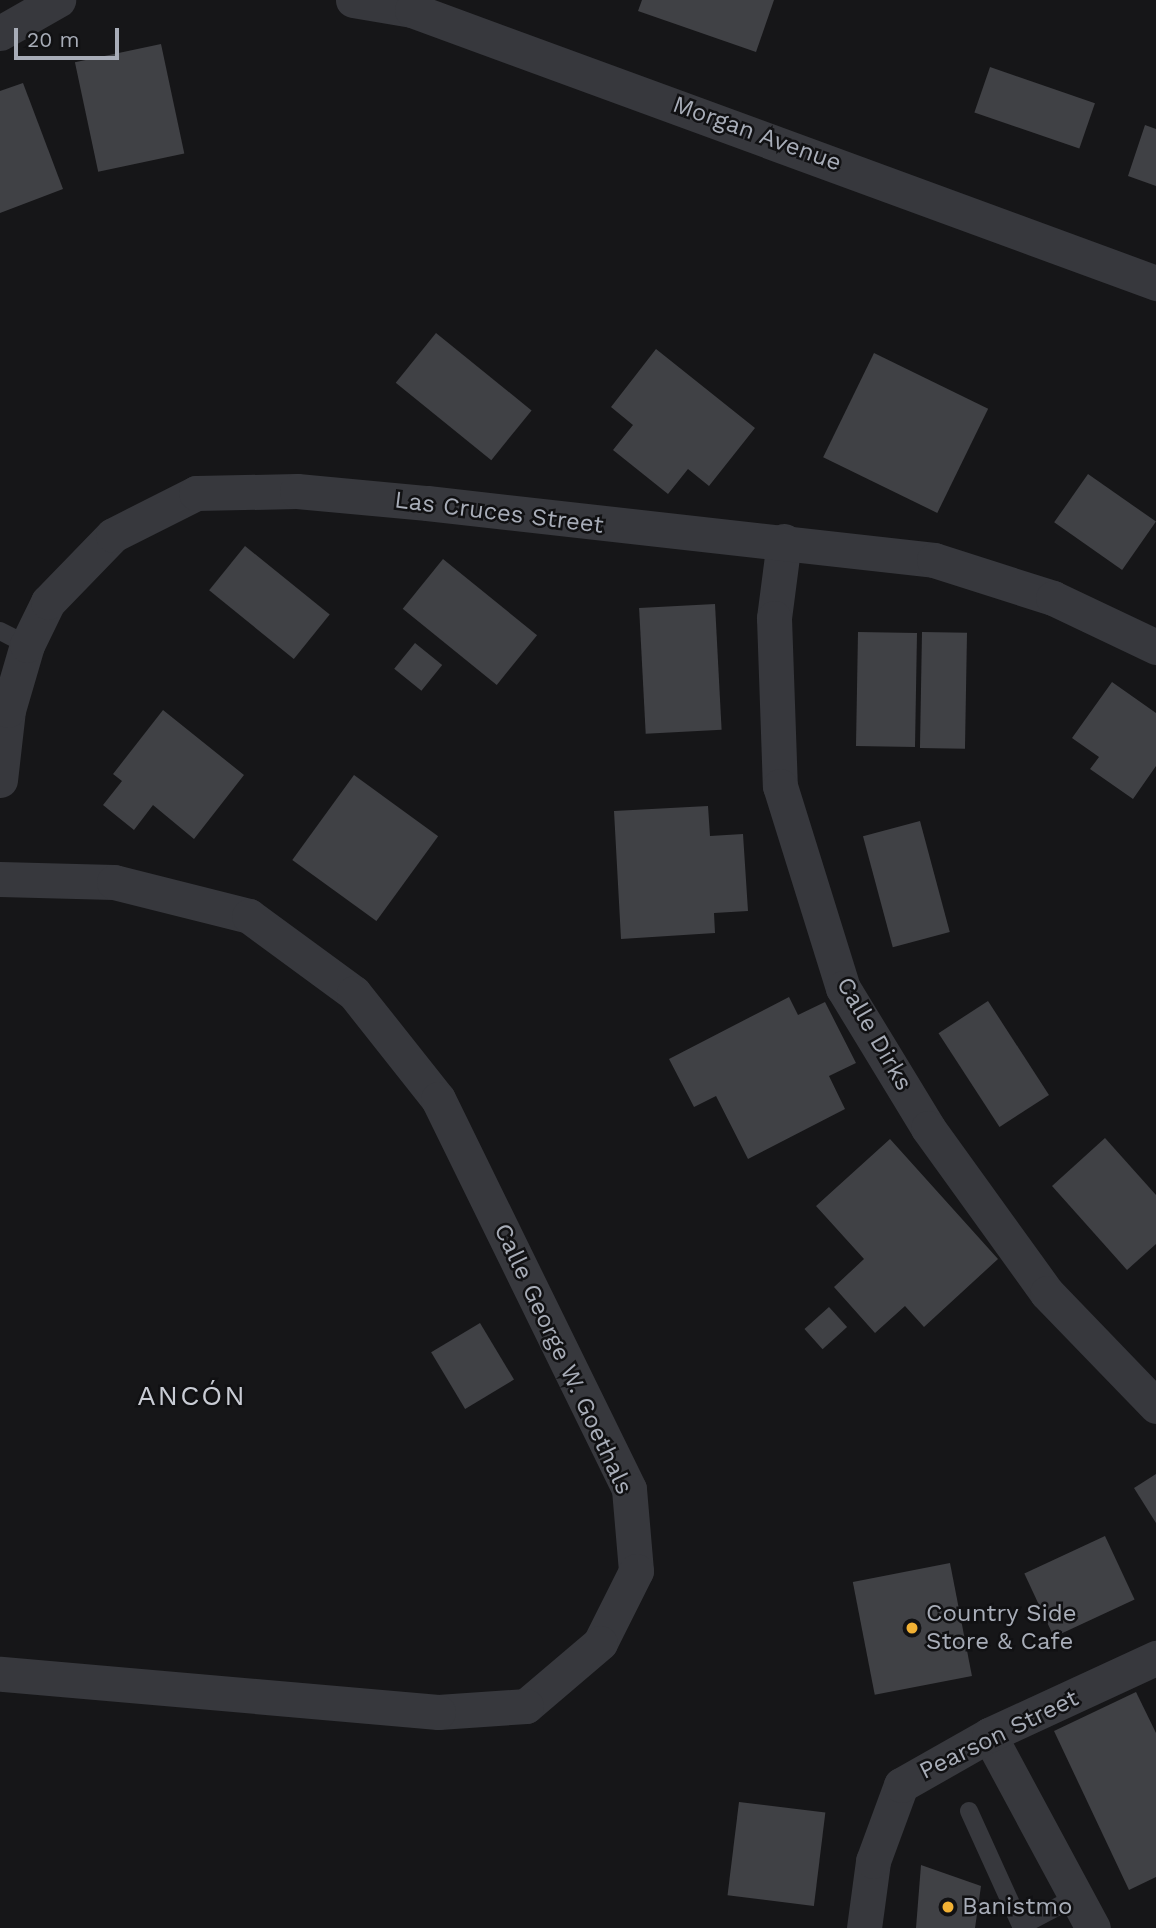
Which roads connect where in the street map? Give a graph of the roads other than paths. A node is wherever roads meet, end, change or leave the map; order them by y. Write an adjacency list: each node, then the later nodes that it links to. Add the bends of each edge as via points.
1 (58, 0): 3 (street)
2 (353, 0): 4 (street, Morgan Avenue, via 412,10)
3 (0, 33)
4 (1156, 283)
5 (784, 541): 6 (street, Las Cruces Street, via 297,491 196,493 113,535); 7 (street, Las Cruces Street, via 934,560 1053,598); 10 (street, Calle Dirks, via 774,618 780,786 843,988 928,1128 1047,1293)
6 (13, 638): 8 (street, Las Cruces Street)
7 (1156, 647)
8 (0, 780)
9 (0, 879): 12 (street, Calle George W. Goethals, via 114,882 249,916 354,993 438,1099 629,1489 636,1571 600,1643 526,1706 438,1712)
10 (1156, 1406)
11 (1156, 1658): 13 (street, Pearson Street)
12 (0, 1674)
13 (989, 1735): 15 (street); 17 (street, Pearson Street, via 901,1785 873,1861)
14 (969, 1811): 16 (lane)
15 (1076, 1897): 16 (lane); 18 (street)
16 (1022, 1927)
17 (864, 1928)
18 (1093, 1928)

